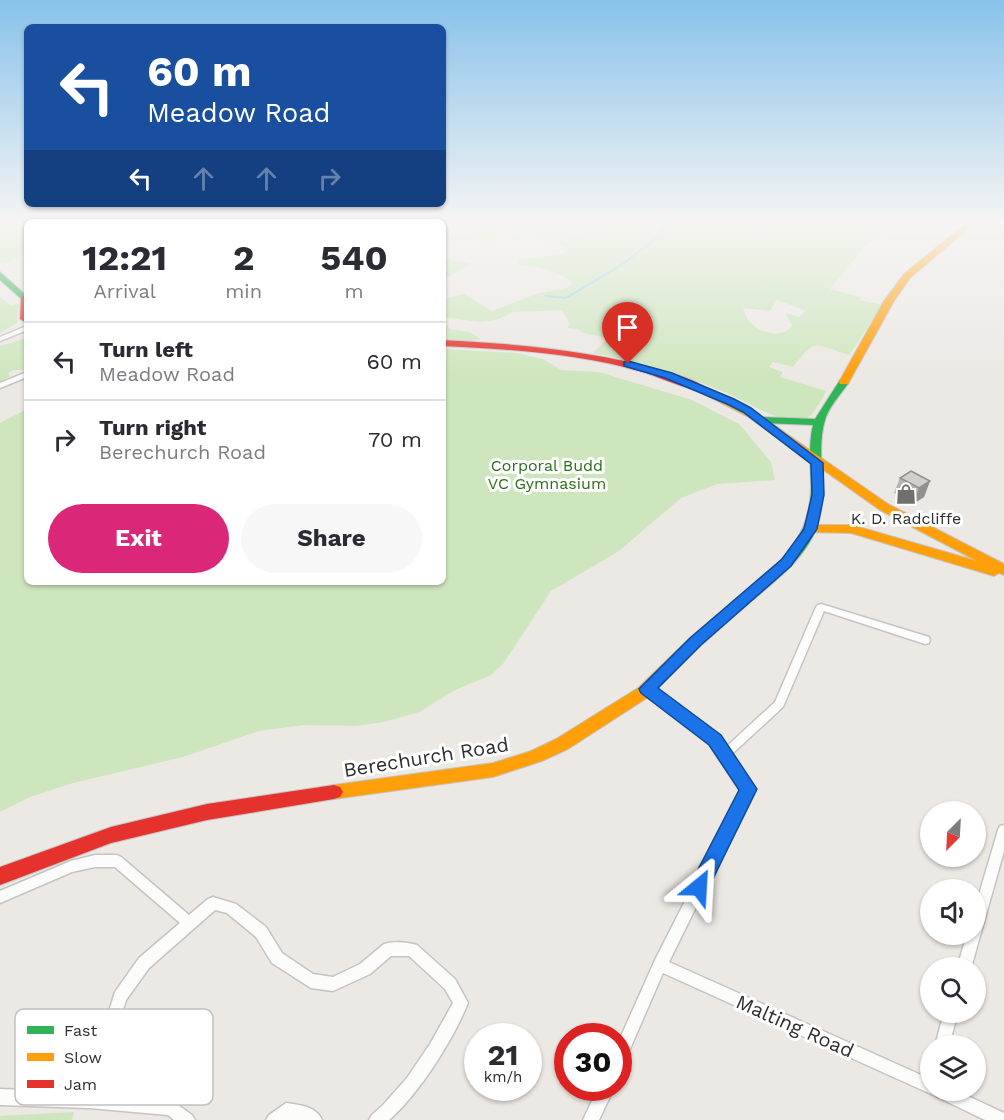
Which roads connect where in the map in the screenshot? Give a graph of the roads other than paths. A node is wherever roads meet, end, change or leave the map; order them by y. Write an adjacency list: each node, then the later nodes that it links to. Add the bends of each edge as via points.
1 (911, 272): 12 (street, via 887,304)
2 (0, 275): 3 (street)
3 (24, 299)
4 (24, 325): 5 (street)
5 (0, 339)
6 (446, 343): 11 (street, via 530,348 639,367 708,390)
7 (8, 373): 9 (street)
8 (24, 375): 9 (street)
9 (17, 378): 10 (street)
10 (0, 386)
11 (760, 420): 12 (street); 13 (street)
12 (818, 422): 13 (street, Berechurch Road)
13 (817, 463): 14 (street); 15 (street, Berechurch Road)
14 (843, 480): 15 (street); 17 (street, via 916,525)
15 (819, 485): 16 (street, Berechurch Road)
16 (810, 529): 17 (street, via 852,529 972,566); 19 (street, Berechurch Road, via 787,563)
17 (1004, 571)
18 (925, 640): 20 (street, via 821,607 779,704)
19 (647, 689): 20 (street, via 715,740); 22 (street, Berechurch Road, via 570,740 512,765 207,812 111,835)
20 (725, 754): 26 (street, via 748,789)
21 (1004, 830): 23 (street)
22 (0, 876)
23 (986, 892)
24 (0, 897): 25 (street, via 71,867 117,861)
25 (189, 923): 27 (street, via 144,963 120,997); 38 (street, via 213,903 231,908 261,932 277,958 311,981 333,984 365,969 389,949 412,950 450,984 461,1003 449,1028 392,1110)
26 (660, 965): 28 (street); 29 (street, Malting Road)
27 (116, 1009)
28 (632, 1028)
29 (920, 1082)
30 (0, 1097): 31 (street)
31 (15, 1098)
32 (600, 1101): 39 (street)
33 (961, 1101): 40 (street)
34 (140, 1105): 35 (street, via 171,1108)
35 (187, 1120)
36 (274, 1120): 37 (street, via 285,1111 305,1114)
37 (314, 1120)
38 (377, 1120)
39 (591, 1120)
40 (1002, 1120)

